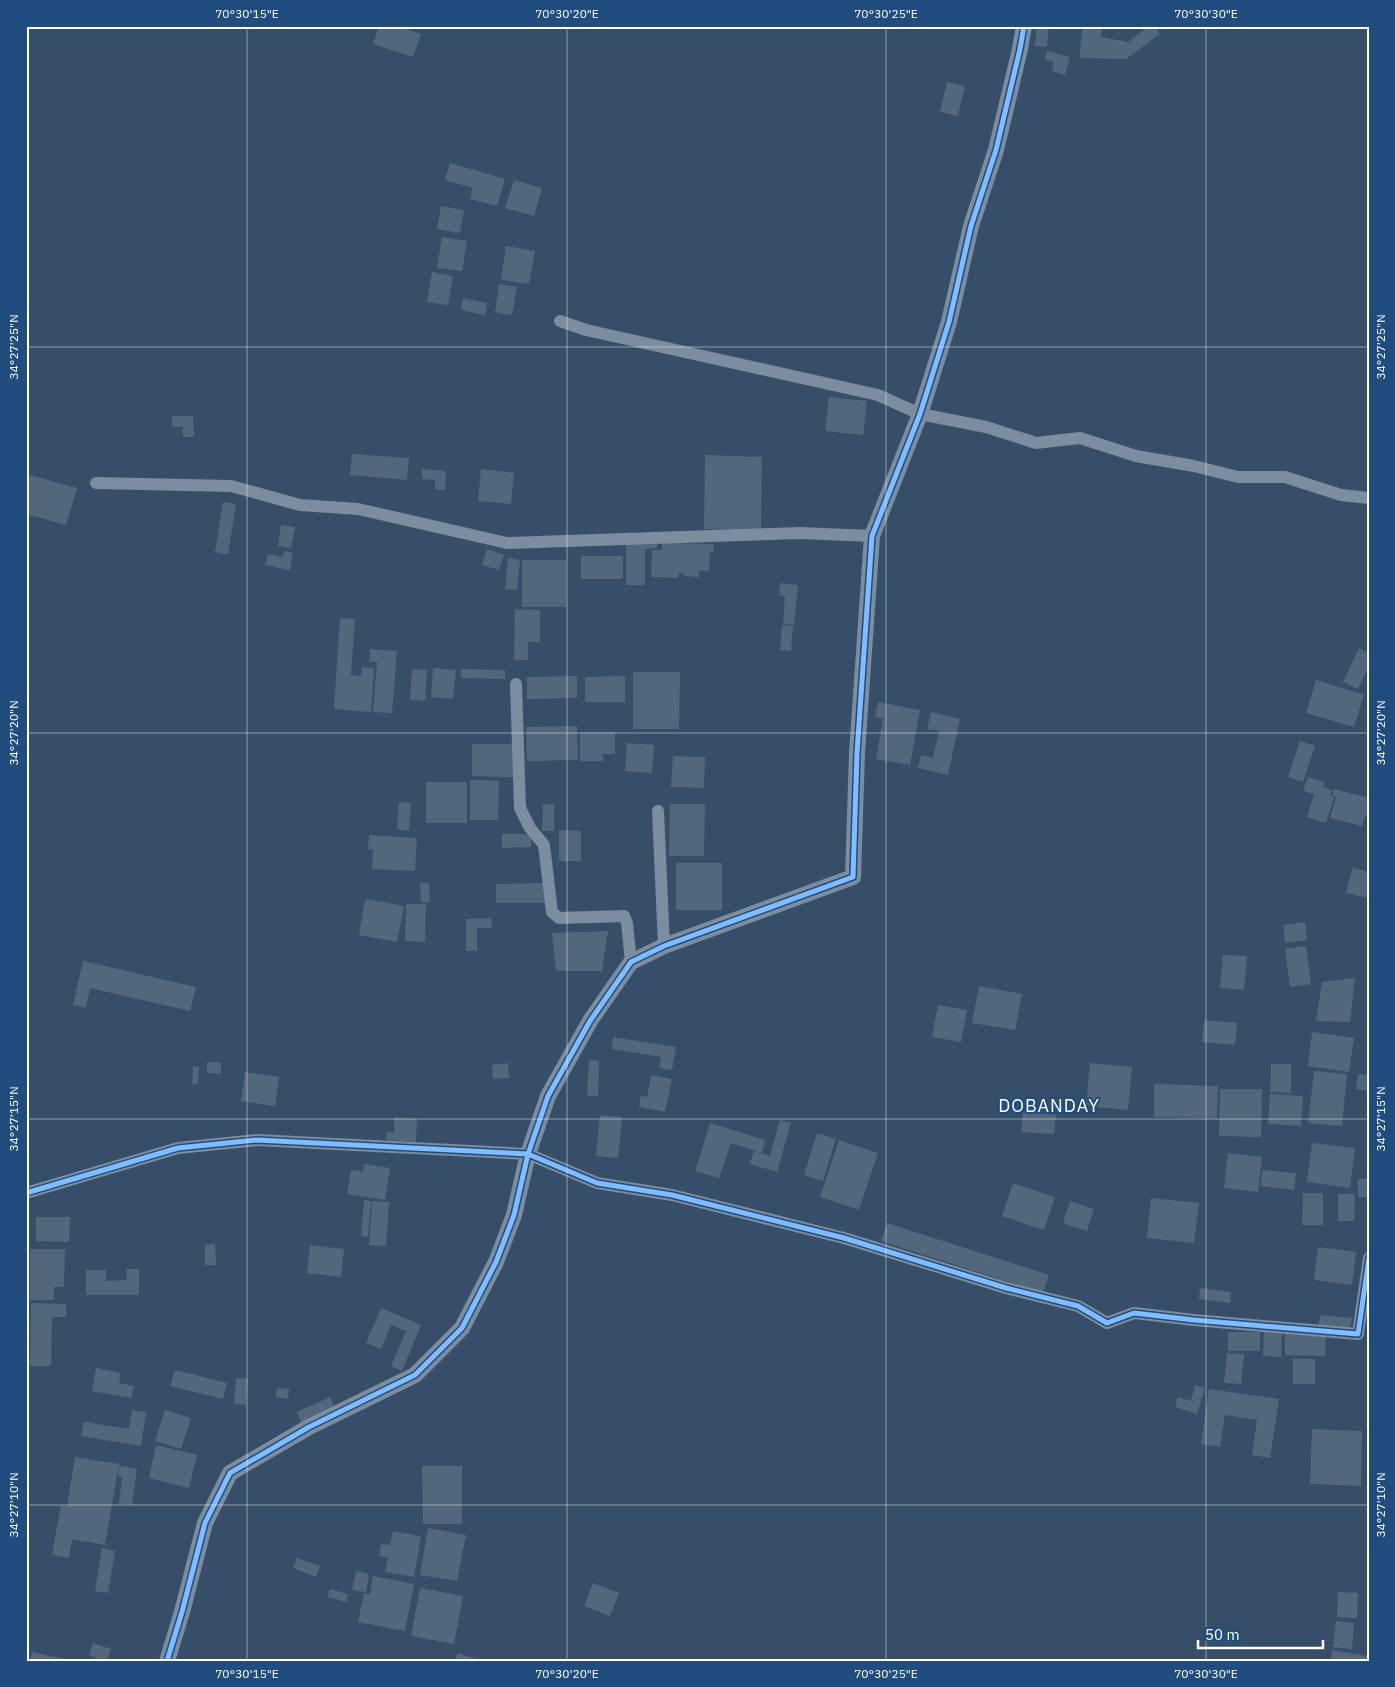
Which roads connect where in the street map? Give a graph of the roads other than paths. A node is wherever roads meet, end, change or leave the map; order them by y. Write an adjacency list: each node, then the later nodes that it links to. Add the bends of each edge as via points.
1 (1024, 26): 3 (street, via 996,150 971,226 948,322)
2 (560, 321): 3 (street, via 586,330 878,395)
3 (920, 414): 5 (street, via 986,427 1036,443 1080,438 1136,456 1238,477 1286,477 1341,495); 6 (street)
4 (96, 482): 6 (street, via 231,486 300,505 358,509 507,542 800,533)
5 (1369, 498)
6 (872, 536): 9 (street, via 857,753 853,877)
7 (516, 684): 10 (street, via 520,808 544,845 552,912 559,918 624,916)
8 (658, 811): 9 (street)
9 (664, 946): 10 (street)
10 (631, 962): 11 (street, via 590,1021 548,1096)
11 (528, 1154): 12 (street, via 257,1140 178,1148); 13 (street, via 597,1182 672,1195 844,1238 1006,1288 1078,1306 1107,1323 1134,1313 1358,1334); 14 (street, via 514,1214 496,1262 462,1328 415,1375 309,1427 230,1473 205,1523)
12 (26, 1193)
13 (1369, 1258)
14 (167, 1661)

